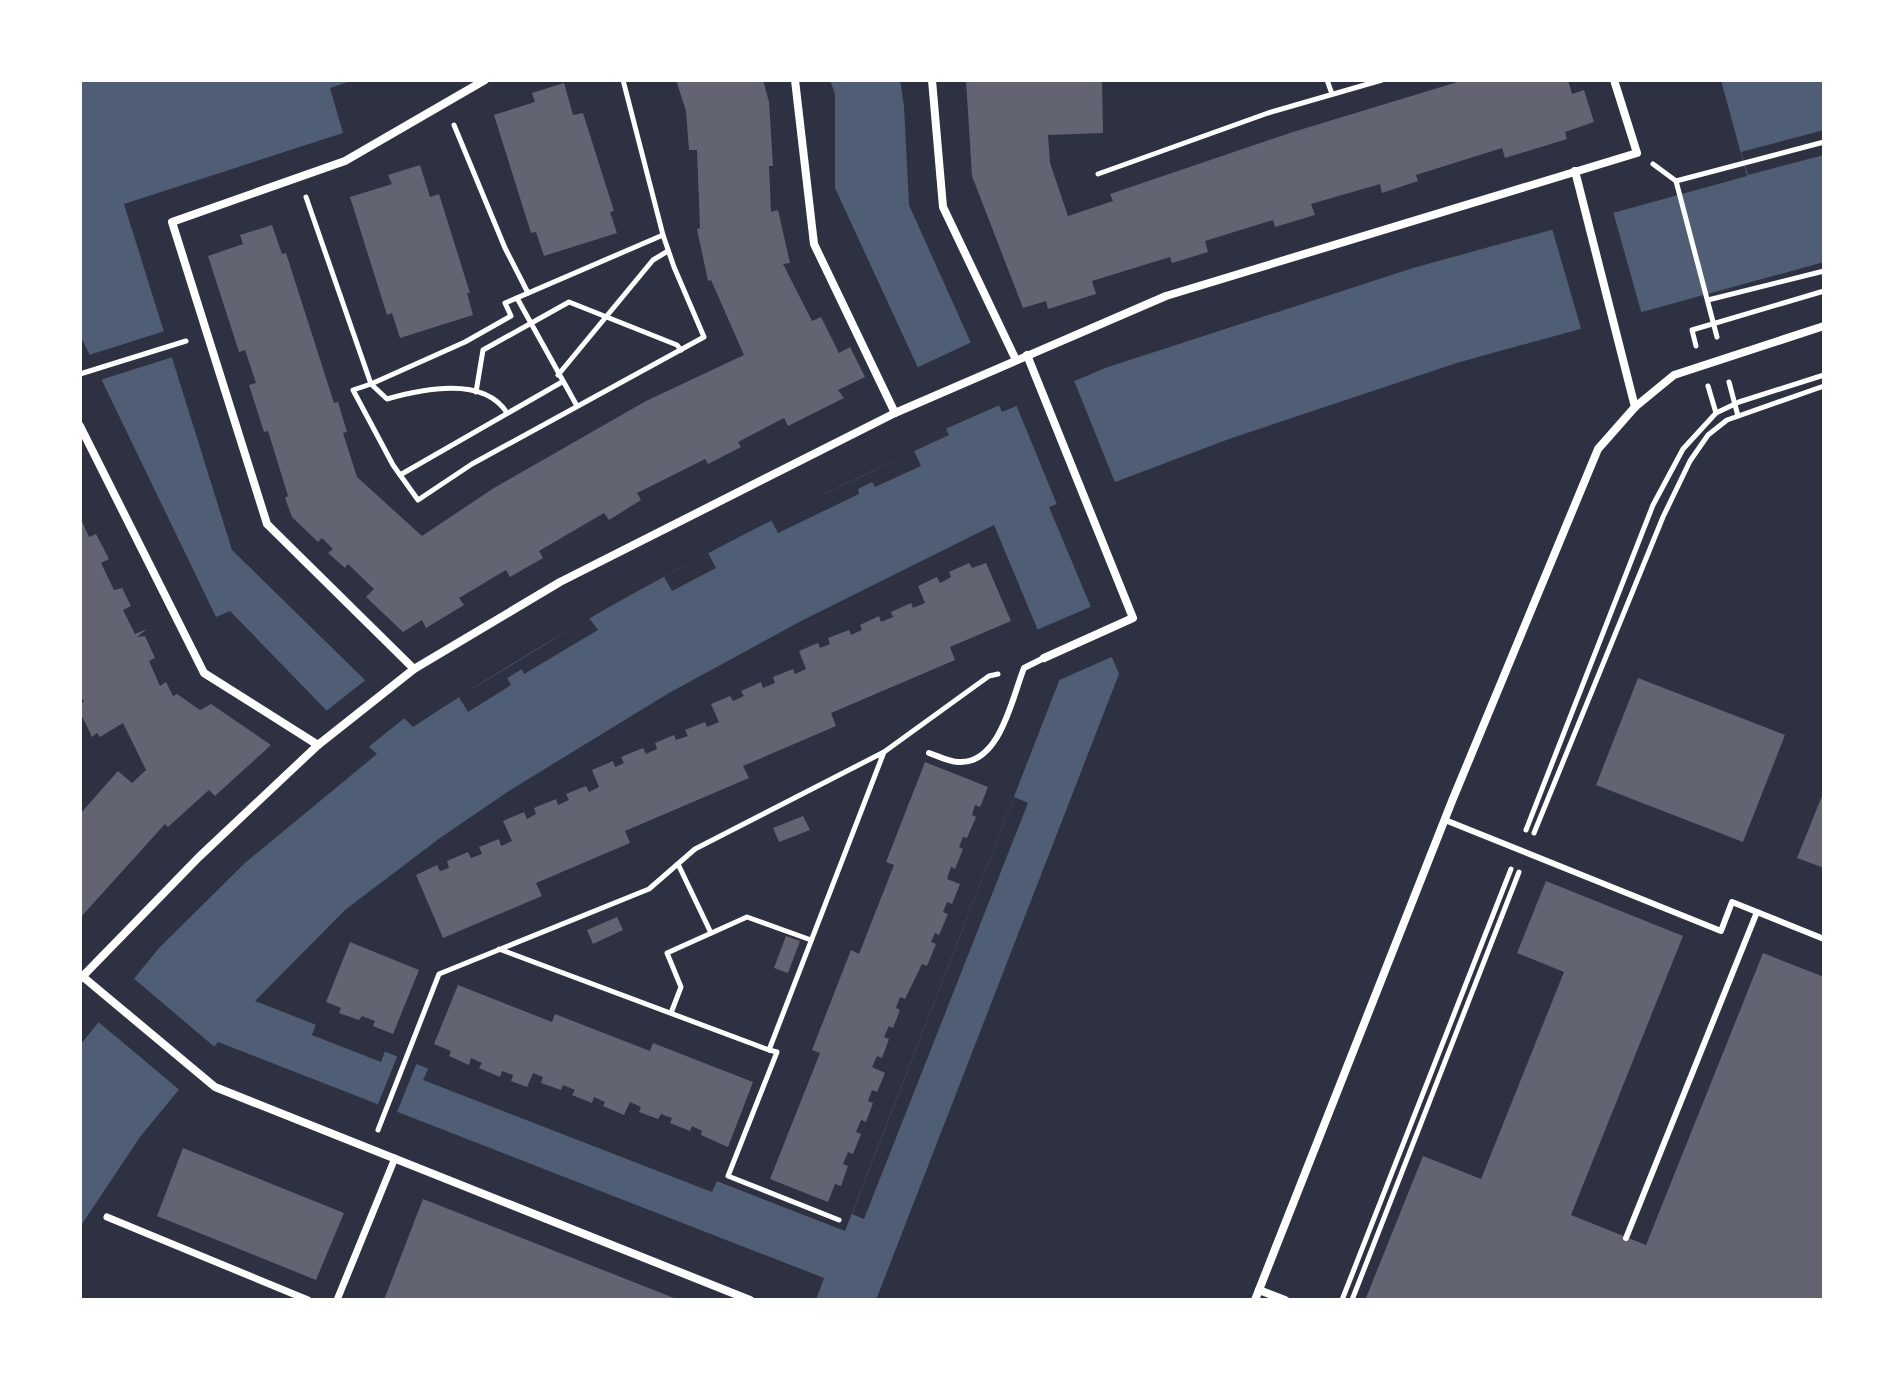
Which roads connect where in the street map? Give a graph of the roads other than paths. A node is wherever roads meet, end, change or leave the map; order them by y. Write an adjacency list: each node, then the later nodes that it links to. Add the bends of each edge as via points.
1 (485, 80): 13 (street, via 345,161 172,222 267,524)
2 (795, 80): 10 (street, via 814,244)
3 (932, 80): 8 (street, via 943,207)
4 (1614, 80): 5 (street, via 1637,153)
5 (1575, 171): 7 (street, via 1166,296); 9 (street)
6 (1824, 326): 9 (street, via 1674,375)
7 (1027, 355): 8 (street); 12 (street, via 1133,618)
8 (1016, 360): 10 (street)
9 (1635, 407): 16 (street, via 1598,449)
10 (895, 413): 13 (street, via 560,582)
11 (80, 426): 14 (street, via 204,673)
12 (1044, 658): 15 (lane, via 1024,668 995,743 985,754 956,762)
13 (414, 669): 14 (street)
14 (318, 745): 19 (street)
15 (929, 753)
16 (1445, 820): 17 (lane, via 1721,931 1732,902); 23 (street)
17 (1757, 912): 18 (lane); 22 (lane)
18 (1824, 939)
19 (81, 978): 20 (street, via 215,1087)
20 (395, 1158): 25 (street); 26 (street)
21 (107, 1217): 24 (street)
22 (1626, 1238)
23 (1259, 1290): 27 (street); 28 (street)
24 (308, 1300)
25 (337, 1300)
26 (750, 1300)
27 (1255, 1300)
28 (1285, 1300)

